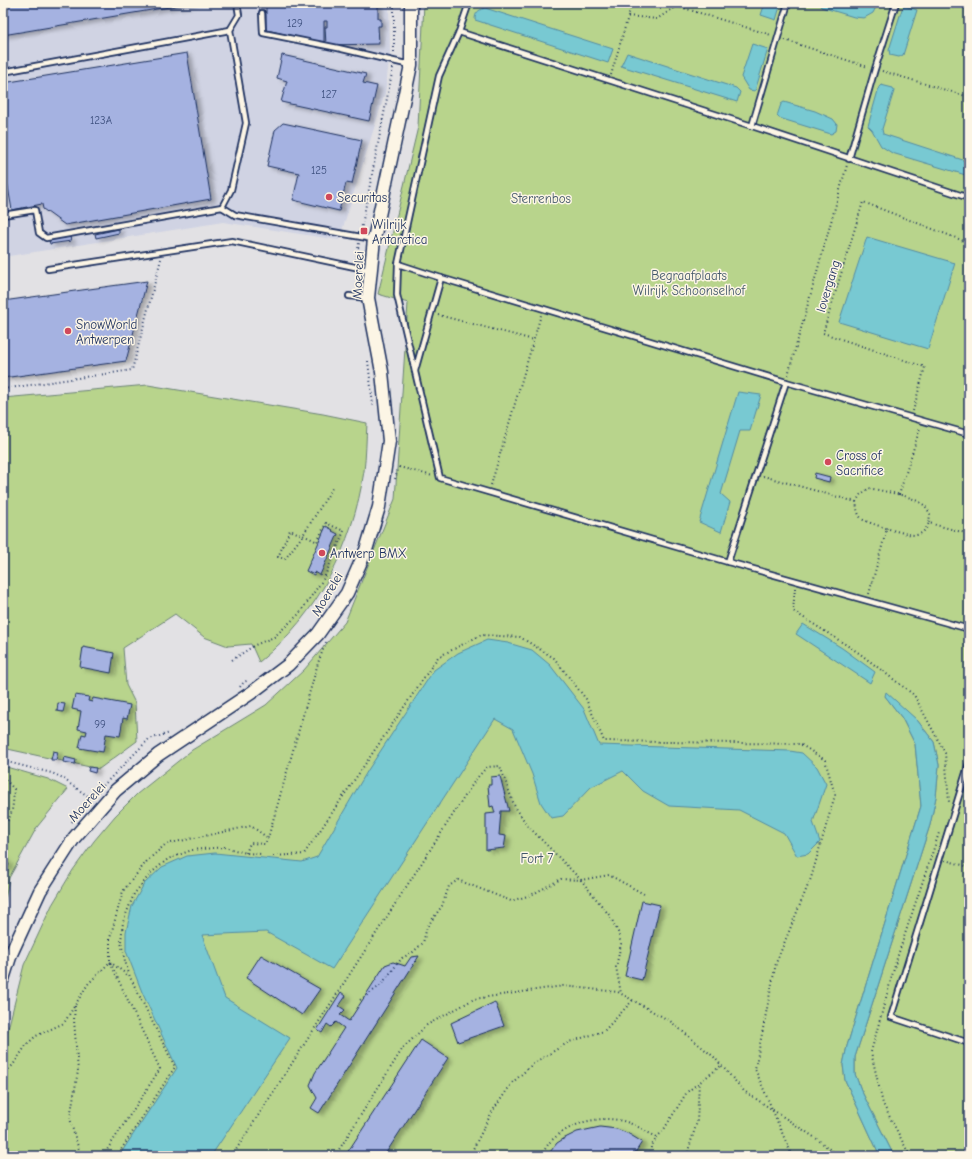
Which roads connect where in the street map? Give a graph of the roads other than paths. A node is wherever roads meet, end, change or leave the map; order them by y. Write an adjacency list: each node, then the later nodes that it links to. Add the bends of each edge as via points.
1 (238, 3): 7 (lane, via 239,15)
2 (411, 3): 9 (street, Moerelei)
3 (469, 3): 8 (lane)
4 (788, 3): 11 (lane)
5 (896, 3): 12 (lane)
6 (262, 13): 9 (lane, via 263,33)
7 (230, 30): 10 (lane); 14 (lane, via 246,123 231,190)
8 (459, 32): 11 (lane); 17 (lane, via 439,76)
9 (411, 65): 16 (street, Moerelei)
10 (3, 72)
11 (752, 126): 12 (lane)
12 (849, 159): 13 (lane)
13 (969, 198)
14 (222, 207): 15 (lane, via 46,238 39,233 34,210); 16 (lane, via 235,215)
15 (3, 215)
16 (374, 239): 19 (street, Moerelei)
17 (398, 264): 20 (lane); 23 (lane, via 397,295)
18 (48, 269): 19 (lane, via 232,241)
19 (371, 270): 22 (street, Moerelei)
20 (441, 278): 23 (lane); 24 (lane)
21 (349, 296): 22 (lane)
22 (368, 298): 29 (street, Moerelei, via 382,372 389,441 379,507 366,550 347,593 318,634 288,665 158,755 115,791 74,838 40,891 11,954)
23 (414, 372): 26 (lane, via 440,478)
24 (786, 382): 25 (lane); 26 (lane)
25 (969, 434)
26 (728, 562): 27 (lane)
27 (969, 629)
28 (969, 763): 30 (lane, via 891,1017)
29 (3, 978)
30 (969, 1043)

